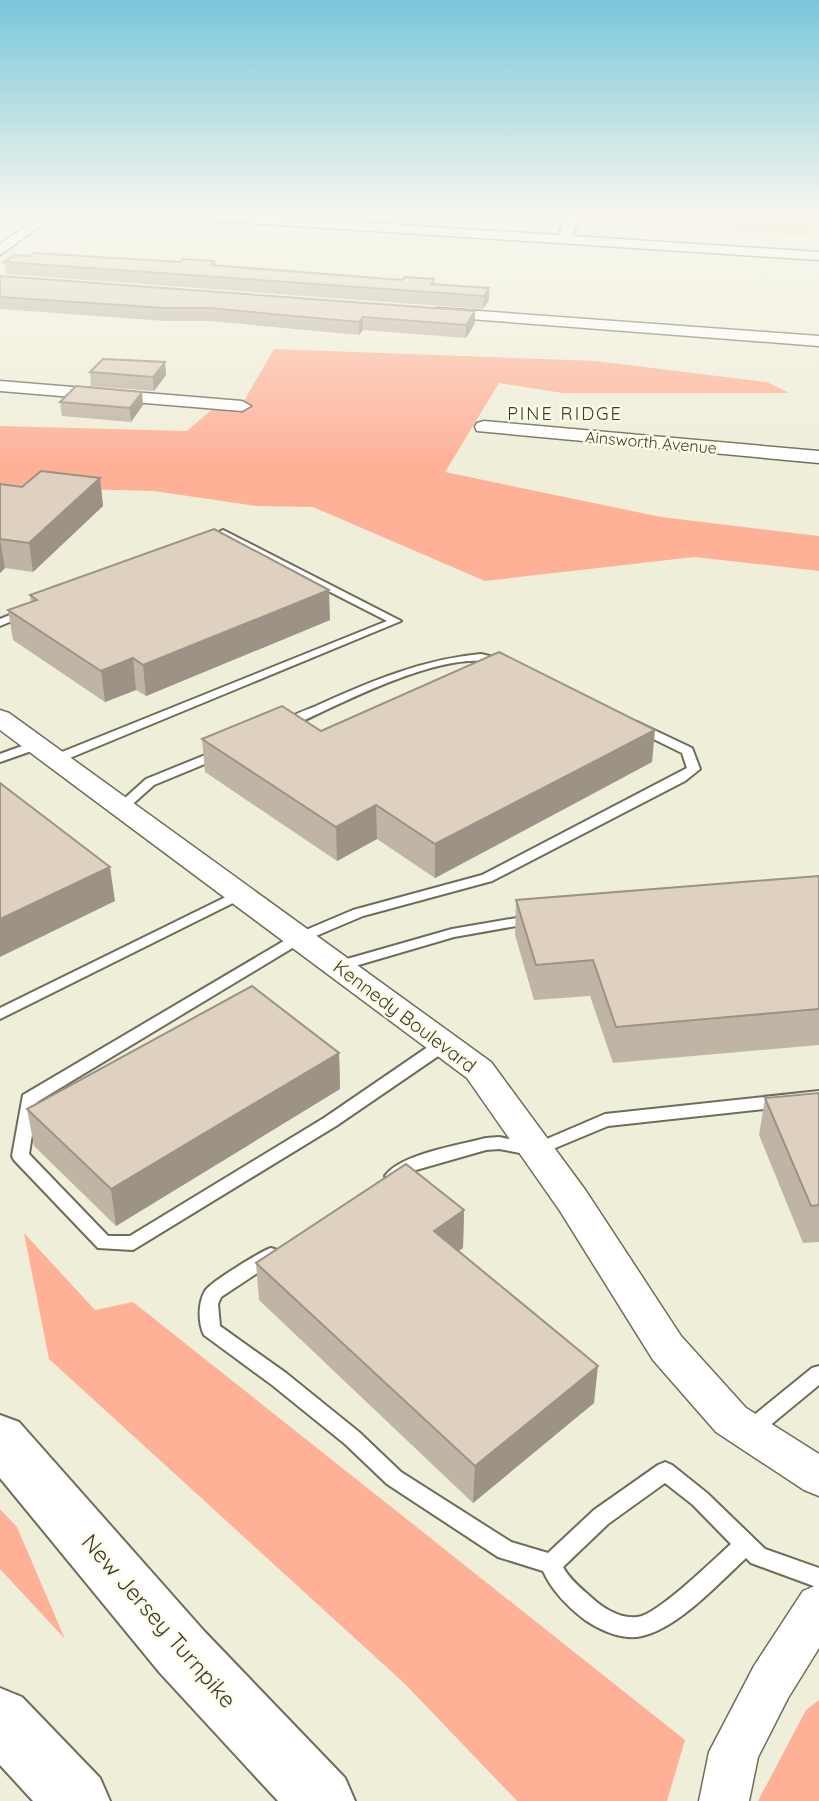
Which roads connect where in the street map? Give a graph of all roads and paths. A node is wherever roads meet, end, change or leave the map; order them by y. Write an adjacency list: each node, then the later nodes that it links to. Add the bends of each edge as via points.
1 (419, 312): 2 (street)
2 (819, 341)
3 (0, 386): 4 (street)
4 (242, 406)
5 (484, 427): 6 (street, Ainsworth Avenue)
6 (819, 457)
7 (198, 543): 15 (lane, via 223,533 396,621)
8 (33, 608): 9 (lane)
9 (0, 624)
10 (509, 666): 13 (lane, via 498,660 462,657 372,686)
11 (0, 718): 15 (street, Kennedy Boulevard)
12 (628, 722): 20 (lane, via 688,751 694,769 487,878 358,913)
13 (276, 729)
14 (228, 750): 17 (lane, via 150,782)
15 (46, 752): 16 (lane); 17 (street, Kennedy Boulevard)
16 (0, 758)
17 (121, 807): 18 (street, Kennedy Boulevard)
18 (240, 894): 20 (street, Kennedy Boulevard); 22 (lane)
19 (545, 918): 21 (lane, via 452,933)
20 (299, 938): 21 (street, Kennedy Boulevard); 23 (lane, via 29,1099 20,1156 104,1243 133,1243 330,1122)
21 (338, 966): 23 (street, Kennedy Boulevard)
22 (0, 1014)
23 (444, 1044): 25 (street, Kennedy Boulevard, via 479,1070)
24 (819, 1097): 25 (lane, via 605,1119)
25 (536, 1150): 26 (lane, via 499,1143 460,1150 410,1165); 29 (street, Kennedy Boulevard, via 667,1348 731,1420)
26 (376, 1187)
27 (283, 1248): 33 (lane, via 213,1293 211,1331 352,1438 394,1478 505,1550)
28 (814, 1385): 29 (lane)
29 (749, 1431): 31 (street, Kennedy Boulevard)
30 (0, 1438): 40 (highway, New Jersey Turnpike, via 182,1651)
31 (819, 1477)
32 (747, 1543): 33 (lane, via 645,1626 599,1619 553,1576); 33 (lane, via 664,1471 601,1517); 34 (lane, via 758,1556)
33 (551, 1564)
34 (819, 1578)
35 (819, 1606): 37 (street)
36 (819, 1643): 37 (street)
37 (771, 1682): 41 (street, via 734,1752)
38 (0, 1719): 39 (highway)
39 (77, 1801)
40 (322, 1801)
41 (724, 1801)

